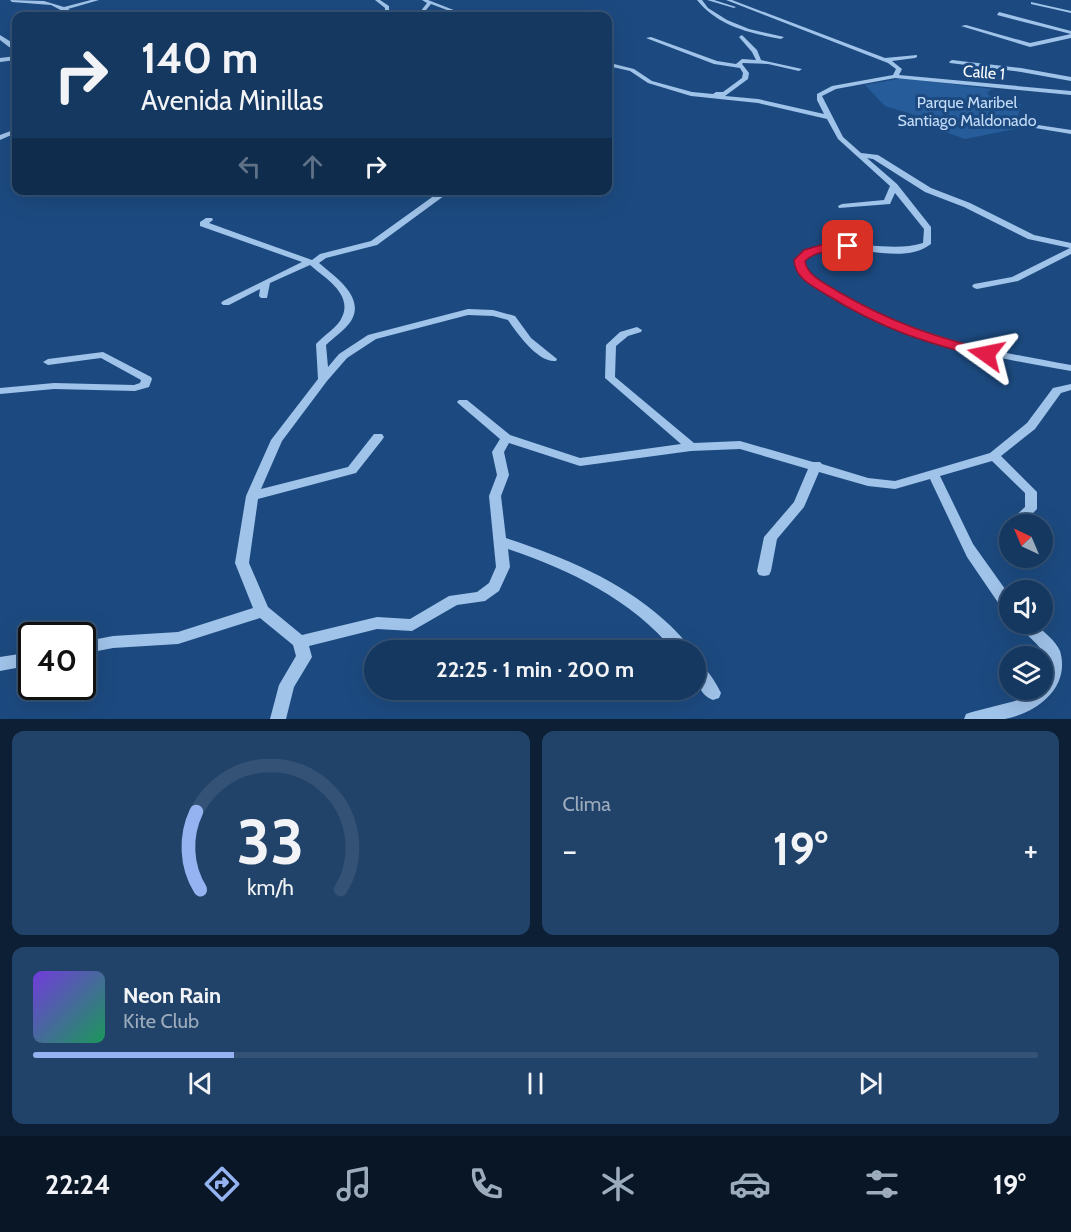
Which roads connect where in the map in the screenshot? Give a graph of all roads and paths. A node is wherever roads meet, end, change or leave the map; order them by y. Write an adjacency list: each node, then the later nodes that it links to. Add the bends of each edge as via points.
1 (97, 0): 11 (street)
2 (310, 0): 3 (street)
3 (327, 0)
4 (377, 0): 14 (street, via 387,7)
5 (699, 0): 21 (street, via 717,18 751,32)
6 (709, 0): 12 (street)
7 (728, 0): 12 (street)
8 (11, 1): 11 (street, via 55,3)
9 (427, 1): 15 (street)
10 (1033, 3): 16 (street)
11 (66, 8): 13 (street)
12 (755, 11): 24 (street)
13 (70, 12)
14 (387, 12)
15 (456, 12)
16 (1071, 12)
17 (999, 14): 19 (street)
18 (964, 26): 19 (street, via 1030,45)
19 (1071, 35)
20 (742, 37): 25 (street)
21 (781, 37)
22 (649, 38): 27 (street, via 716,63)
23 (915, 56): 24 (street)
24 (884, 60): 30 (street, via 899,69)
25 (759, 61): 27 (street); 29 (street)
26 (952, 62): 31 (street)
27 (739, 64): 33 (street, via 746,73 745,79 724,93)
28 (612, 65): 33 (street)
29 (799, 69)
30 (896, 76): 32 (street, Calle 1); 34 (street, Calle 1, via 825,91 819,95)
31 (1071, 79)
32 (1071, 93)
33 (692, 94): 34 (street, via 758,101)
34 (827, 117): 37 (street, via 840,138)
35 (1025, 125): 36 (street)
36 (1071, 132)
37 (861, 155): 38 (street); 42 (street, via 875,158 928,190 1031,237)
38 (894, 186): 40 (street, via 887,202); 52 (street, via 928,229 927,244 898,251 828,247 808,252 799,260 800,269 811,280 872,317 921,337 969,351)
39 (441, 195): 44 (street, via 374,243)
40 (842, 206)
41 (209, 220): 44 (street, via 203,224)
42 (1071, 246)
43 (1071, 251): 46 (street, via 1015,279)
44 (312, 262): 45 (street); 53 (street, via 343,289 350,302 347,319 321,344)
45 (266, 282): 47 (street); 48 (street)
46 (977, 286)
47 (264, 296)
48 (226, 303)
49 (637, 330): 59 (street, via 624,334 611,345 610,378)
50 (552, 359): 53 (street, via 527,340 512,318 468,312 372,337 343,356)
51 (48, 362): 55 (street, via 103,355 147,379 145,385 135,388 54,386)
52 (1071, 368)
53 (323, 379): 63 (street, via 277,440)
54 (1071, 387): 60 (street, via 1057,390 1031,426)
55 (0, 391)
56 (463, 402): 58 (street)
57 (378, 437): 63 (street, via 352,470)
58 (506, 438): 59 (street, via 580,462); 65 (street, via 498,452 503,475 495,496)
59 (691, 447): 61 (street, via 740,445)
60 (994, 456): 62 (street); 64 (street, via 1031,492 1031,508)
61 (816, 465): 62 (street, via 868,482 895,485); 66 (street, via 799,504 771,537)
62 (933, 474): 67 (street, via 966,543)
63 (252, 496): 68 (street, via 242,563)
64 (1025, 514)
65 (500, 541): 70 (street, via 550,558 602,583 667,630); 71 (street, via 503,567 494,587 480,597 454,600 412,625 377,623)
66 (765, 571)
67 (999, 593)
68 (262, 611): 71 (street); 72 (street, via 178,638)
69 (1035, 634): 78 (street, via 1054,653 1060,671 1055,688 1030,706)
70 (675, 640)
71 (300, 642): 77 (street, via 303,657 287,685)
72 (96, 645)
73 (18, 661): 74 (street)
74 (0, 664)
75 (706, 683): 76 (street)
76 (713, 693)
77 (278, 719)
78 (972, 719)

